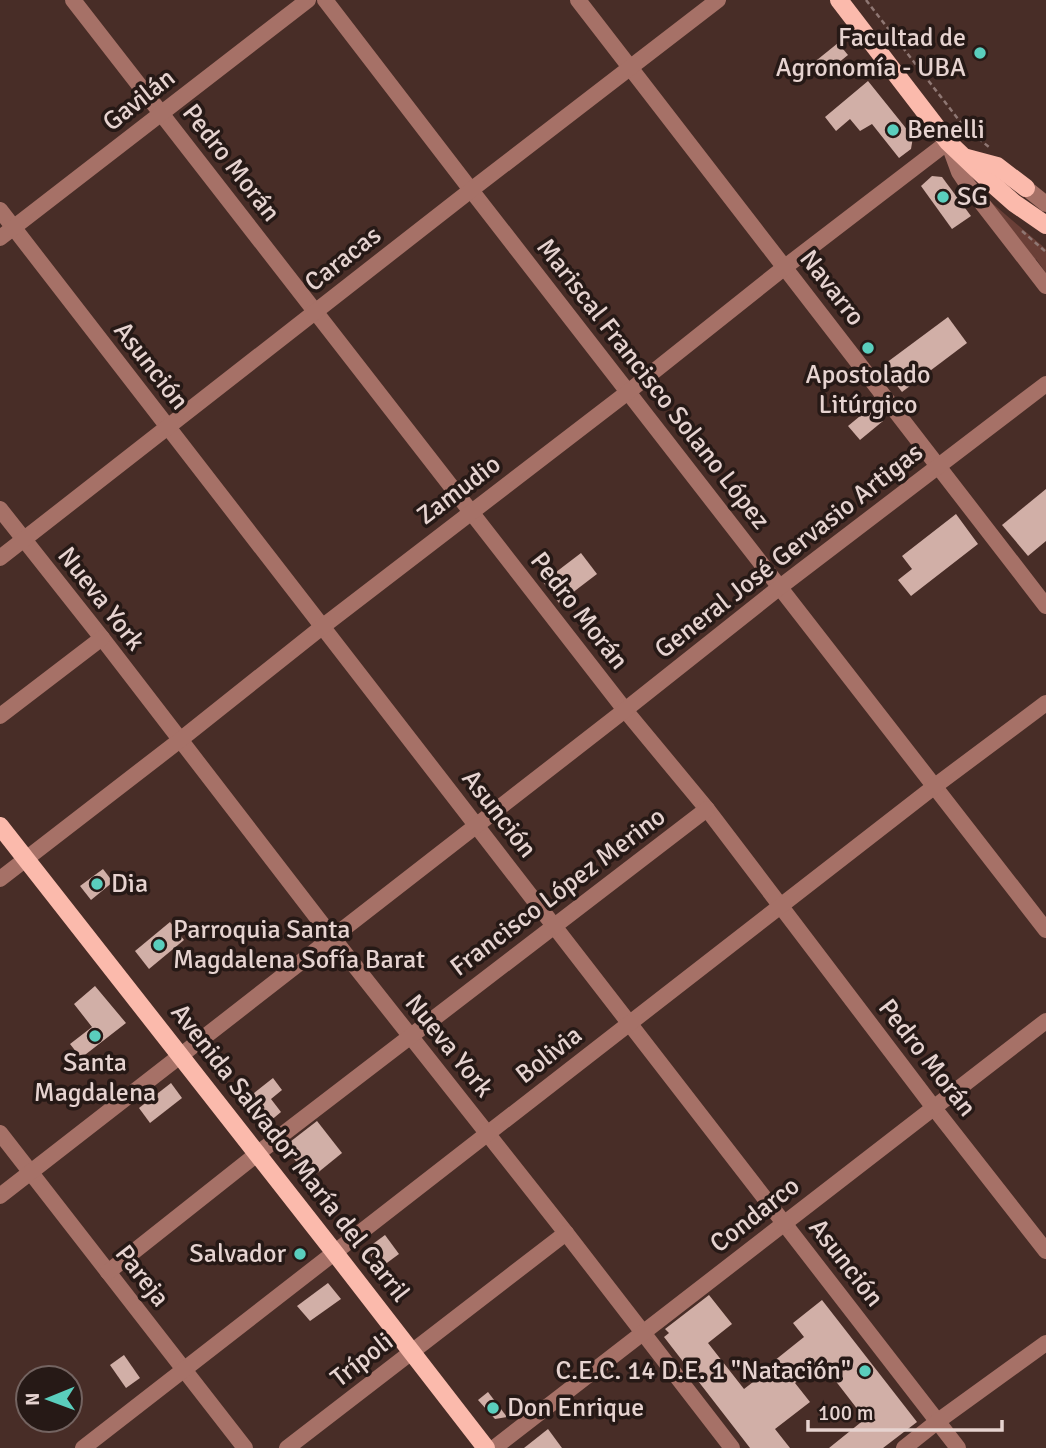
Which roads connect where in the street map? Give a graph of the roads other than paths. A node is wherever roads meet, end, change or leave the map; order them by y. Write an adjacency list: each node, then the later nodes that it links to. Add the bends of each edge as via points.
1 (73, 0): 8 (street, Pedro Morán)
2 (308, 0): 8 (street, Gavilán)
3 (325, 0): 12 (street, Mariscal Francisco Solano López)
4 (578, 0): 7 (street, Navarro)
5 (718, 0): 7 (street, Caracas)
6 (839, 0): 9 (main road)
7 (631, 68): 12 (street, Caracas); 18 (street, Navarro)
8 (161, 113): 16 (street, Gavilán); 20 (street, Pedro Morán)
9 (948, 142): 10 (main road); 18 (street, Zamudio); 19 (street, via 967,184)
10 (964, 157): 11 (main road, via 997,166); 15 (main road)
11 (1026, 188): 13 (street)
12 (471, 190): 20 (street, Caracas); 22 (street, Mariscal Francisco Solano López)
13 (1046, 204)
14 (0, 210): 16 (street, Asunción)
15 (1046, 225)
16 (13, 228): 17 (street, Gavilán); 23 (street, Asunción)
17 (0, 238)
18 (785, 267): 22 (street, Zamudio); 24 (street, Navarro)
19 (1046, 286)
20 (315, 312): 23 (street, Caracas); 26 (street, Pedro Morán)
21 (1046, 384): 24 (street, General José Gervasio Artigas)
22 (628, 392): 26 (street, Zamudio); 29 (street, Mariscal Francisco Solano López)
23 (168, 427): 27 (street, Caracas); 31 (street, Asunción)
24 (938, 466): 29 (street, General José Gervasio Artigas); 30 (street, Navarro)
25 (0, 509): 27 (street, Nueva York)
26 (471, 511): 31 (street, Zamudio); 34 (street, Pedro Morán)
27 (24, 540): 28 (street, Caracas); 32 (street, Nueva York)
28 (0, 558)
29 (780, 587): 34 (street, General José Gervasio Artigas); 37 (street, Mariscal Francisco Solano López)
30 (1046, 606)
31 (322, 627): 36 (street, Zamudio); 39 (street, Asunción)
32 (102, 638): 35 (street); 36 (street, Nueva York)
33 (1046, 703): 37 (street, Bolivia)
34 (625, 710): 38 (street, Pedro Morán); 39 (street, General José Gervasio Artigas)
35 (0, 716)
36 (180, 740): 41 (street, Zamudio); 46 (street, Nueva York)
37 (935, 786): 43 (street, Bolivia); 45 (street, Mariscal Francisco Solano López)
38 (707, 809): 43 (street, Pedro Morán); 44 (street, Francisco López Merino)
39 (476, 825): 44 (street, Asunción); 46 (street, General José Gervasio Artigas)
40 (0, 826): 41 (main road, Avenida Salvador María del Carril)
41 (26, 859): 42 (street, Zamudio); 50 (main road, Avenida Salvador María del Carril)
42 (0, 879)
43 (780, 908): 48 (street, Bolivia); 51 (street, Pedro Morán)
44 (554, 926): 48 (street, Asunción); 49 (street, Francisco López Merino)
45 (1046, 930)
46 (332, 937): 49 (street, Nueva York); 50 (street, General José Gervasio Artigas)
47 (1046, 1021): 51 (street, Condarco)
48 (630, 1024): 53 (street, Bolivia); 57 (street, Asunción)
49 (410, 1036): 53 (street, Nueva York); 54 (street, Francisco López Merino)
50 (180, 1055): 54 (main road, Avenida Salvador María del Carril); 55 (street, General José Gervasio Artigas)
51 (934, 1108): 57 (street, Condarco); 59 (street, Pedro Morán)
52 (0, 1133): 55 (street, Pareja)
53 (488, 1133): 58 (street, Nueva York); 60 (street, Bolivia)
54 (257, 1154): 60 (main road, Avenida Salvador María del Carril); 61 (street, Francisco López Merino)
55 (31, 1172): 56 (street, General José Gervasio Artigas); 61 (street, Pareja)
56 (0, 1196)
57 (784, 1223): 62 (street, Condarco); 66 (street, Asunción)
58 (566, 1233): 62 (street, Nueva York); 64 (street, Trípoli)
59 (1046, 1251)
60 (335, 1253): 64 (main road, Avenida Salvador María del Carril); 65 (street, Bolivia)
61 (108, 1272): 65 (street, Pareja)
62 (643, 1333): 71 (street, Condarco); 72 (street, Nueva York)
63 (1046, 1343): 66 (street)
64 (412, 1352): 69 (street, Trípoli); 70 (main road, Avenida Salvador María del Carril)
65 (183, 1370): 67 (street, Bolivia); 68 (street, Pareja)
66 (938, 1421): 73 (street); 74 (street, Asunción)
67 (83, 1448)
68 (245, 1448)
69 (288, 1448)
70 (486, 1448)
71 (494, 1448)
72 (732, 1448)
73 (904, 1448)
74 (958, 1448)

